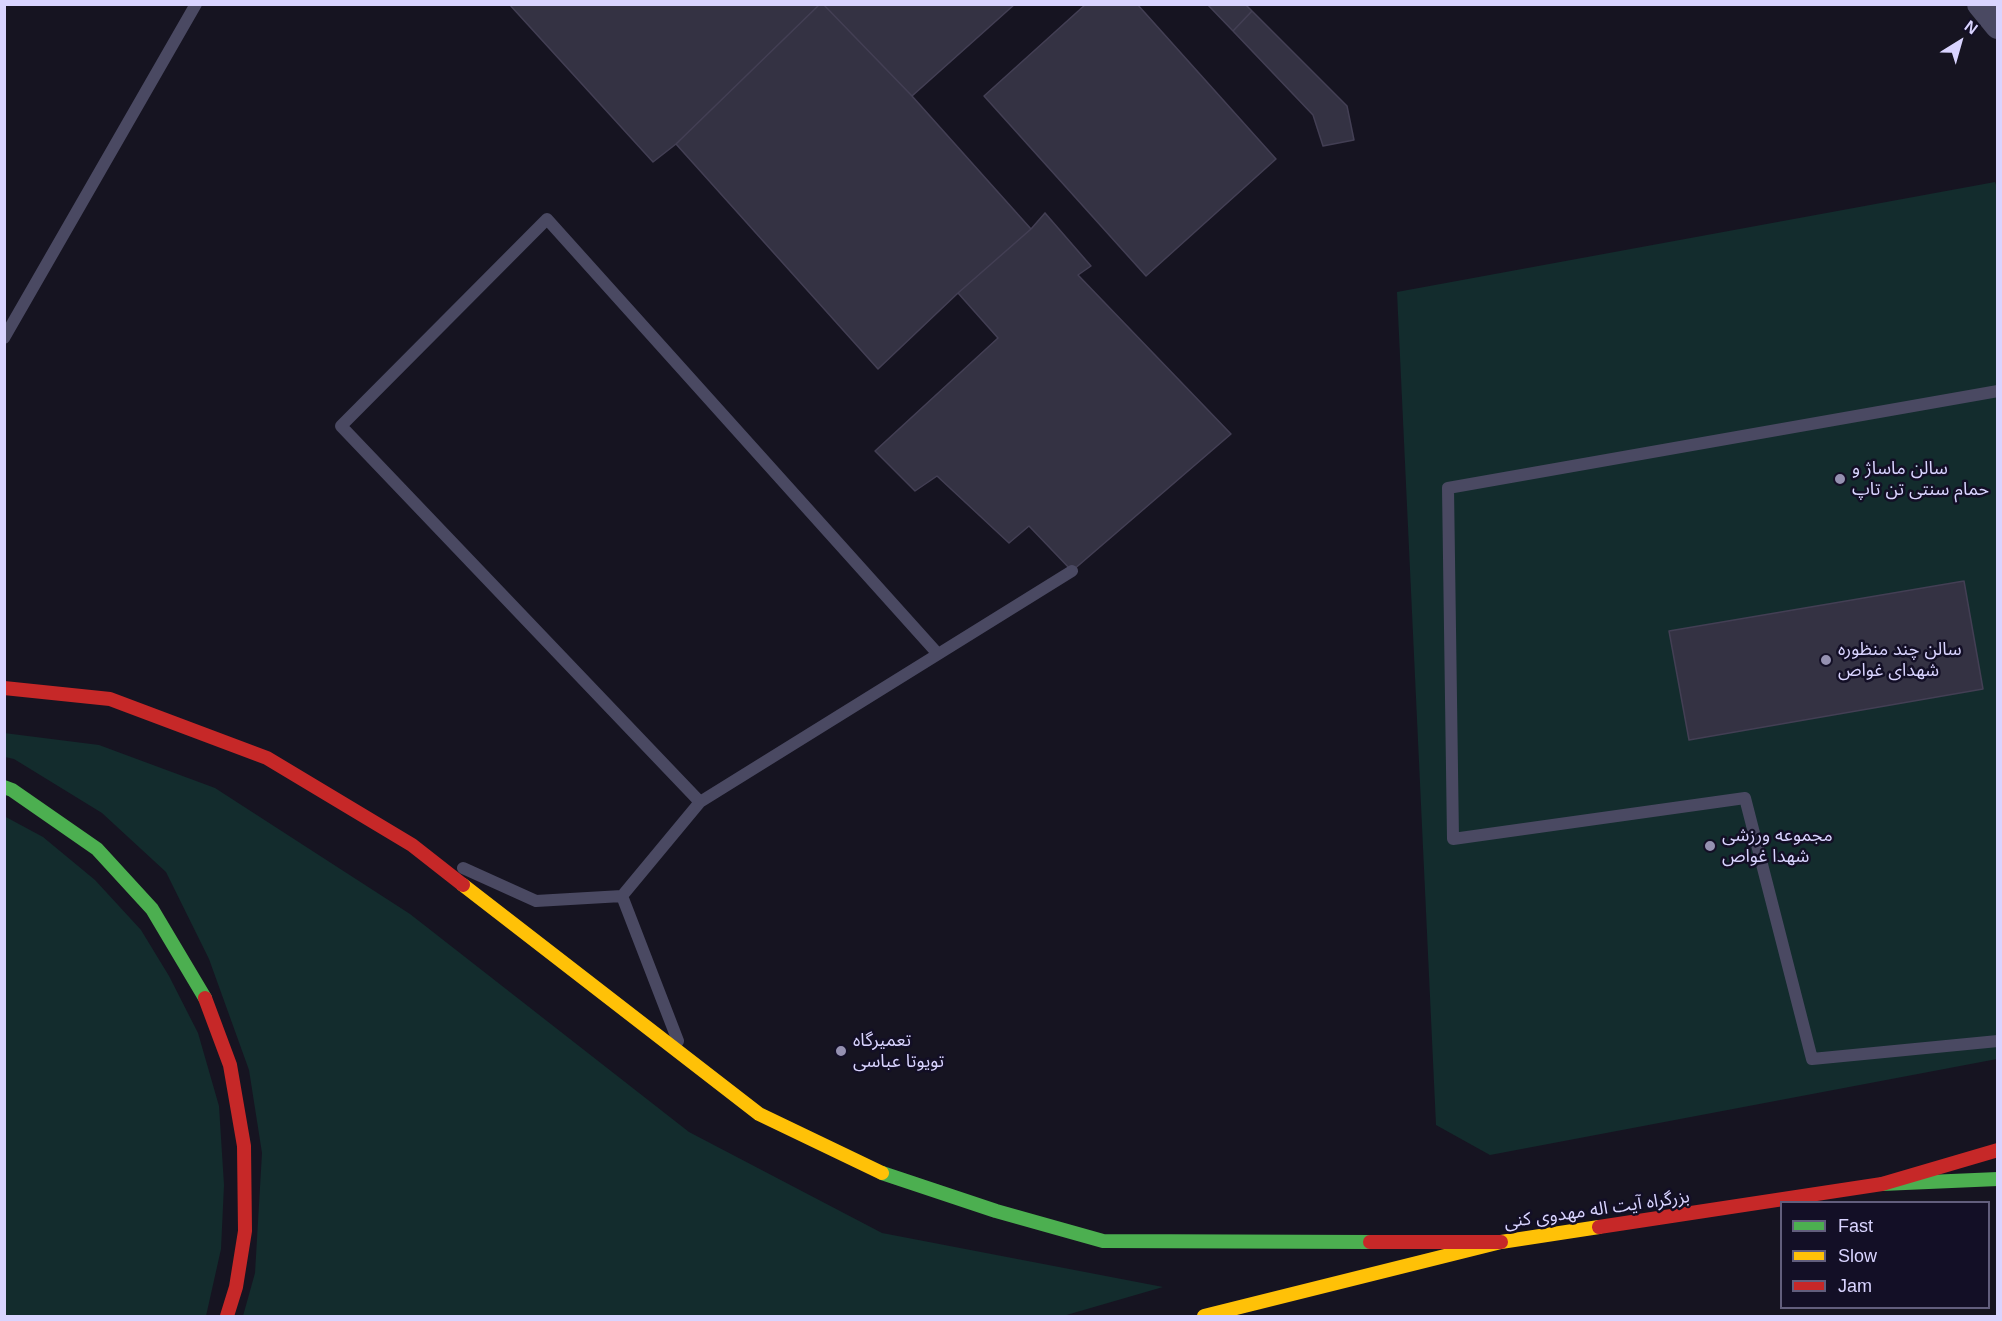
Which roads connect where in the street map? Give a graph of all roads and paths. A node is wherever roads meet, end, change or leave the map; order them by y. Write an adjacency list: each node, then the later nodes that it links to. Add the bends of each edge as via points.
1 (196, 4): 4 (lane)
2 (1980, 4): 3 (street)
3 (1998, 26)
4 (4, 338)
5 (1998, 391): 13 (lane, via 1448,488 1453,839 1745,798 1812,1059)
6 (1072, 571): 7 (lane)
7 (938, 654): 10 (lane); 10 (lane, via 547,219 341,426)
8 (4, 688): 11 (main road, via 110,699 267,758)
9 (4, 787): 19 (main road, via 97,849 152,909 203,992 230,1065 244,1146 245,1231 236,1287)
10 (700, 802): 12 (lane)
11 (412, 845): 12 (lane, via 536,901); 14 (main road)
12 (622, 896): 14 (lane)
13 (1998, 1041)
14 (684, 1056): 18 (main road, via 759,1114 877,1172 1103,1241)
15 (1998, 1150): 17 (main road, بزرگراه آیت اله مهدوی کنی)
16 (1998, 1179): 17 (main road)
17 (1882, 1184): 18 (main road, بزرگراه آیت اله مهدوی کنی)
18 (1501, 1242): 20 (main road, بزرگراه آیت اله مهدوی کنی)
19 (226, 1317)
20 (1204, 1317)

